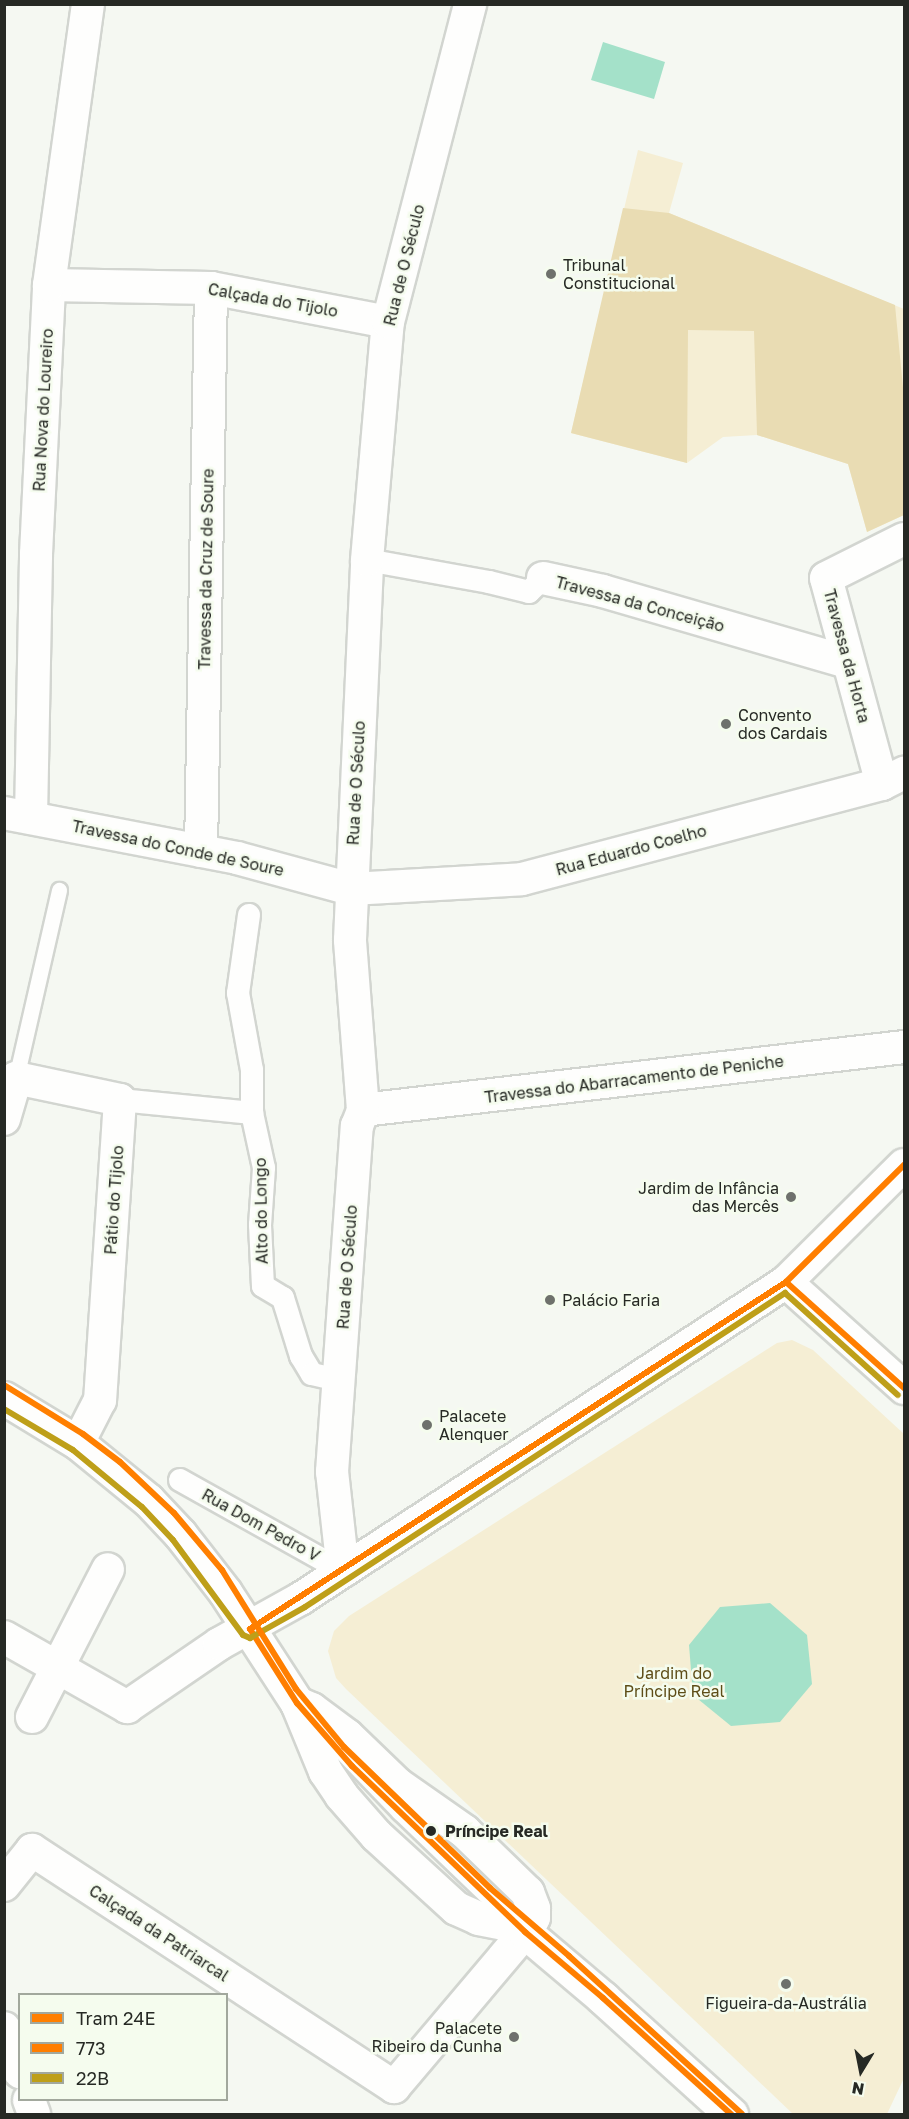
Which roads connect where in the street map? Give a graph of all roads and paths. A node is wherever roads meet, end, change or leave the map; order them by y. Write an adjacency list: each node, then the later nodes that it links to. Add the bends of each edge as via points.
1 (88, 4): 3 (street, Rua Nova do Loureiro)
2 (470, 4): 5 (street, Rua de O Século)
3 (49, 285): 4 (street, Calçada do Tijolo); 11 (street, Rua Nova do Loureiro)
4 (212, 288): 5 (street, Calçada do Tijolo); 12 (street, Travessa da Cruz de Soure)
5 (388, 322): 7 (street, Rua de O Século)
6 (904, 539): 9 (street, Travessa da Horta, via 826,578)
7 (367, 560): 8 (street, Travessa da Conceição, via 530,592); 13 (street, Rua de O Século)
8 (543, 578): 9 (street, Travessa da Conceição, via 603,591)
9 (847, 662): 10 (street, Travessa da Horta)
10 (893, 779): 13 (street, Rua Eduardo Coelho, via 522,879)
11 (18, 815): 12 (street, Travessa do Conde de Soure)
12 (201, 851): 13 (street, Travessa do Conde de Soure)
13 (351, 889): 19 (street, Rua de O Século, via 350,940)
14 (59, 890): 17 (lane)
15 (249, 915): 20 (street, Alto do Longo, via 238,993 252,1070)
16 (904, 1047): 19 (street, Travessa do Abarracamento de Peniche)
17 (16, 1078): 18 (street); 21 (street)
18 (120, 1100): 20 (street); 27 (street, Pátio do Tijolo, via 100,1400)
19 (363, 1110): 24 (street, Rua de O Século, via 357,1126)
20 (252, 1113): 24 (street, Alto do Longo, via 264,1168 260,1225 263,1286 283,1298 301,1356 312,1374)
21 (4, 1119)
22 (904, 1165): 23 (street)
23 (786, 1282): 25 (street); 30 (street)
24 (339, 1380): 30 (street, Rua de O Século, via 332,1472)
25 (904, 1388)
26 (4, 1398): 27 (main road)
27 (78, 1443): 31 (main road, via 148,1500 180,1534)
28 (180, 1480): 30 (street, Rua Dom Pedro V)
29 (108, 1569): 33 (street)
30 (343, 1571): 31 (street)
31 (250, 1629): 33 (street, via 219,1644 127,1707); 34 (main road)
32 (4, 1637): 33 (street)
33 (58, 1667): 35 (street)
34 (297, 1703): 37 (main road, via 325,1772 376,1835 456,1908); 37 (main road, via 346,1735 397,1784 464,1831 527,1892 533,1917)
35 (32, 1717)
36 (4, 1885): 37 (street, Calçada da Patriarcal, via 32,1850 394,2087)
37 (525, 1932): 40 (main road)
38 (4, 2028): 39 (street)
39 (18, 2066)
40 (731, 2115)

